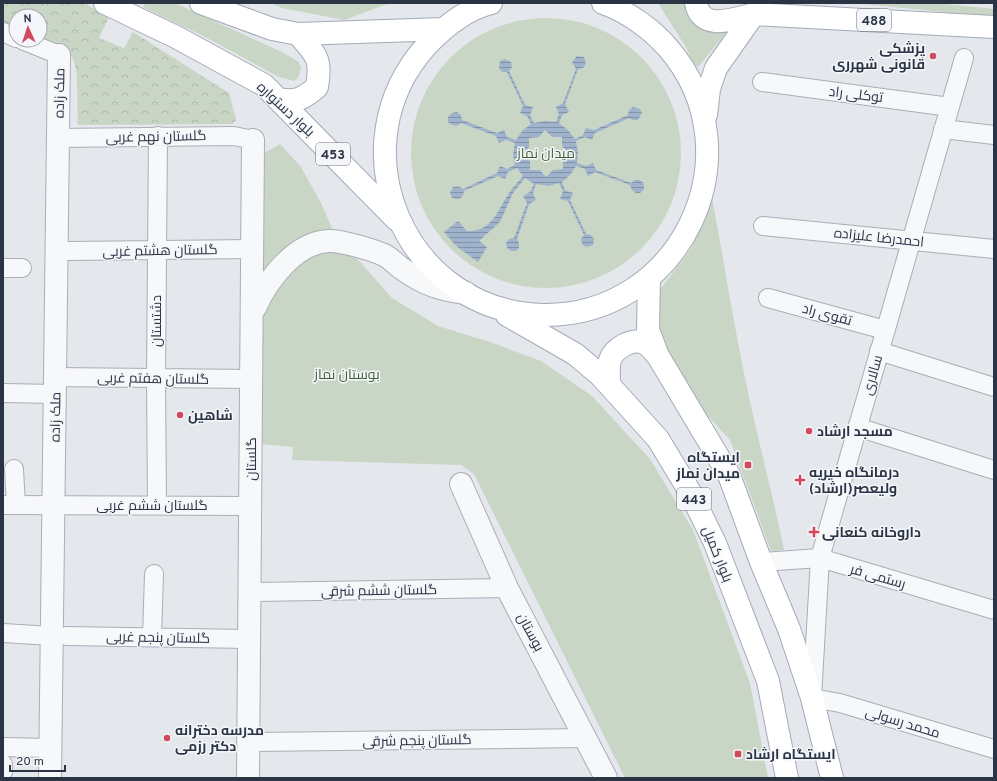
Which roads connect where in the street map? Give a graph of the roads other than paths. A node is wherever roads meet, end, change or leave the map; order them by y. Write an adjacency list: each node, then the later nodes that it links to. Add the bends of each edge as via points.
1 (105, 3): 14 (main road, بلوار دستواره / 453, via 176,37 264,85)
2 (201, 3): 9 (main road, via 272,29)
3 (488, 3): 8 (main road)
4 (603, 3): 16 (main road, via 637,20 676,57 692,83)
5 (696, 3): 6 (main road, via 703,18 719,22)
6 (754, 14): 7 (main road, 488); 16 (main road, via 716,68 709,89)
7 (994, 27)
8 (444, 29): 9 (main road); 22 (main road, via 421,52 409,69 396,93 387,124 385,172 393,206)
9 (298, 34): 14 (main road, via 317,54 320,72 317,87 306,96 291,102)
10 (42, 48): 11 (street)
11 (59, 55): 20 (street, ملک زاده)
12 (964, 58): 15 (street, سالاری)
13 (762, 82): 15 (street, توکلی راد)
14 (279, 99): 22 (main road, بلوار دستواره / 453)
15 (950, 107): 17 (street, سالاری)
16 (705, 123): 31 (main road, via 707,169 698,208 683,239)
17 (943, 129): 18 (street); 24 (street, سالاری)
18 (994, 135)
19 (158, 136): 20 (street, گلستان نهم غربی); 21 (street, گلستان نهم غربی, via 234,136); 27 (street, دشتستان)
20 (58, 138): 40 (street, ملک زاده)
21 (253, 140): 25 (street, گلستان)
22 (401, 224): 32 (main road, via 418,251 435,270)
23 (763, 226): 24 (street, احمدرضا علیزاده)
24 (911, 240): 26 (street, احمدرضا علیزاده); 35 (street, سالاری)
25 (253, 249): 27 (street, گلستان هشتم غربی); 34 (street, گلستان)
26 (994, 249)
27 (157, 250): 28 (street, گلستان هشتم غربی); 38 (street, دشتستان)
28 (68, 251)
29 (3, 268): 30 (street)
30 (22, 268)
31 (649, 278): 32 (main road, via 622,296 592,308 560,314 527,314); 37 (main road, via 648,330)
32 (475, 298): 34 (street, via 426,284 385,255 344,242 329,241 313,244 280,267 260,295); 41 (main road, بلوار کمیل / 443, via 575,354)
33 (768, 298): 35 (street, تقوی راد)
34 (252, 315): 39 (street, گلستان)
35 (886, 330): 36 (street, سالاری)
36 (879, 351): 42 (street); 44 (street, سالاری)
37 (658, 356): 41 (main road, via 644,343 624,345 614,351 610,360); 53 (main road, via 729,475)
38 (156, 378): 39 (street, گلستان هفتم غربی); 40 (street, گلستان هفتم غربی); 50 (street, دشتستان)
39 (252, 379): 51 (street, گلستان)
40 (55, 385): 43 (street, گلستان هفتم غربی); 49 (street, ملک زاده)
41 (609, 385): 73 (main road, بلوار کمیل / 443, via 658,439 690,492 715,543 768,681)
42 (994, 387)
43 (3, 393)
44 (858, 427): 46 (street); 52 (street, سالاری)
45 (14, 469): 48 (street)
46 (994, 470)
47 (461, 484): 55 (street, بوستان)
48 (10, 505): 49 (street, گلستان ششم غربی)
49 (53, 505): 50 (street, گلستان ششم غربی); 59 (street, ملک زاده)
50 (157, 505): 51 (street, گلستان ششم غربی)
51 (251, 506): 56 (street, گلستان)
52 (820, 558): 53 (street, رستمی فر); 57 (street, رستمی فر); 62 (street, سالاری)
53 (761, 562): 62 (main road, via 790,629)
54 (154, 574): 60 (street)
55 (508, 588): 56 (street, گلستان ششم شرقی); 63 (street, بوستان)
56 (250, 592): 61 (street, گلستان)
57 (994, 610)
58 (3, 633): 59 (street, گلستان پنجم غربی)
59 (59, 636): 60 (street, گلستان پنجم غربی); 66 (street, ملک زاده)
60 (152, 637): 61 (street, گلستان پنجم غربی)
61 (249, 639): 64 (street, گلستان)
62 (812, 698): 67 (street, محمد رسولی, via 840,703); 74 (main road)
63 (586, 738): 64 (street, گلستان پنجم شرقی); 72 (street, بوستان)
64 (248, 742): 71 (street, گلستان)
65 (3, 747): 66 (street)
66 (50, 748): 70 (street, ملک زاده)
67 (994, 749)
68 (3, 764): 69 (street)
69 (3, 772)
70 (50, 778)
71 (248, 778)
72 (606, 778)
73 (787, 778)
74 (832, 778)

